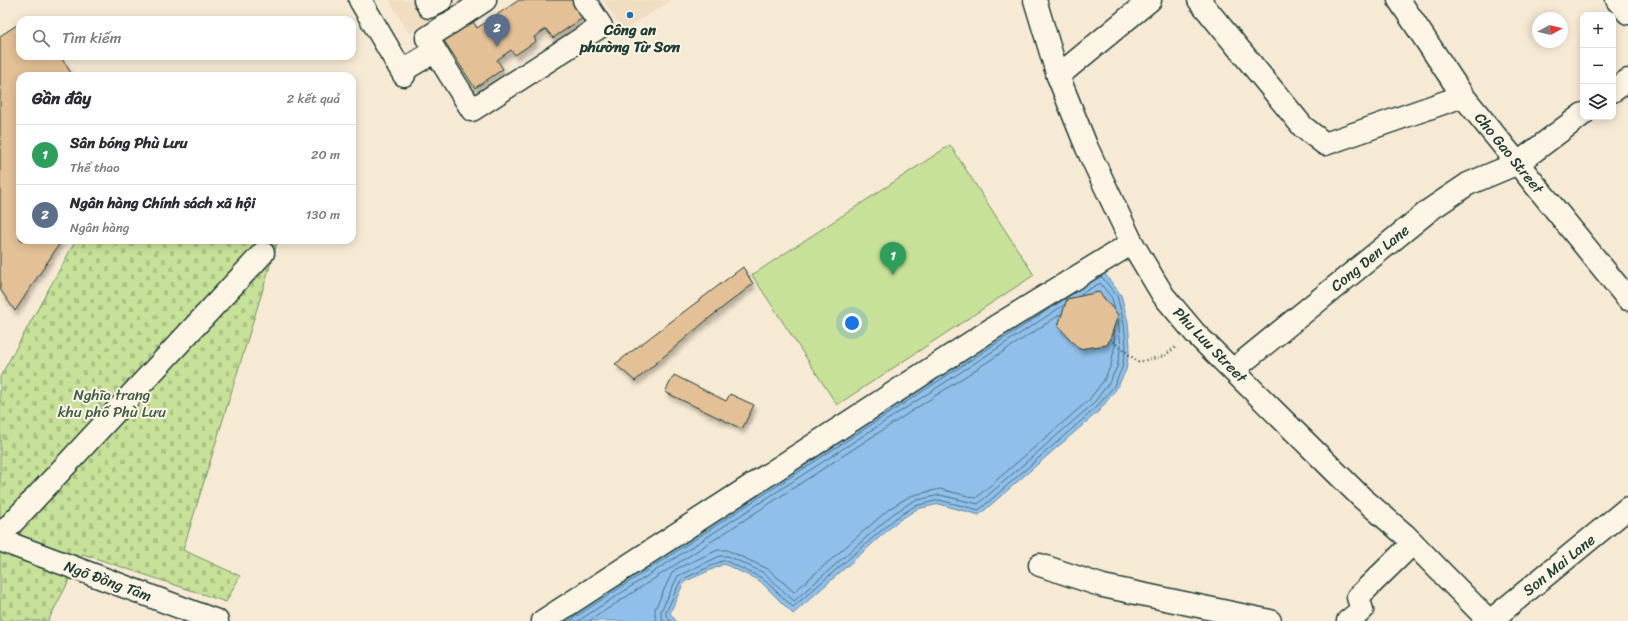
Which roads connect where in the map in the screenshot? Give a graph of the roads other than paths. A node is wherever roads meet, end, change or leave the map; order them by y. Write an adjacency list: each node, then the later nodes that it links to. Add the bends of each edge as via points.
1 (360, 0): 12 (street, via 403,73)
2 (425, 0): 3 (street, via 429,7)
3 (441, 0)
4 (485, 0): 12 (street, via 427,38)
5 (584, 0): 12 (street, via 601,26 472,110)
6 (1035, 0): 13 (street, Phu Luu Street)
7 (1150, 0): 13 (street)
8 (1199, 0): 16 (street, via 1303,127 1325,144)
9 (1399, 0): 16 (street, Cho Gao Street)
10 (1617, 0): 11 (street)
11 (1628, 13)
12 (435, 51)
13 (1058, 76): 19 (street, Phu Luu Street, via 1087,148)
14 (1628, 80): 15 (street)
15 (1616, 90)
16 (1463, 96): 18 (street, Cho Gao Street)
17 (1580, 116): 18 (street, Cong Den Lane)
18 (1518, 163): 21 (street, Cho Gao Street); 22 (street, Cong Den Lane, via 1468,184 1430,209)
19 (1132, 243): 22 (street, Phu Luu Street, via 1163,295); 29 (street, via 995,327)
20 (263, 253): 24 (street)
21 (1628, 299)
22 (1233, 370): 26 (street, Phu Luu Street, via 1361,497)
23 (1628, 508): 32 (street, Son Mai Lane)
24 (0, 536)
25 (0, 540): 28 (street, Ngõ Đồng Tâm)
26 (1413, 543): 31 (street, via 1358,597 1362,610); 32 (street, Phu Luu Street)
27 (1040, 565): 30 (street, via 1103,586)
28 (216, 621)
29 (543, 621)
30 (1270, 621)
31 (1348, 621)
32 (1489, 621)

